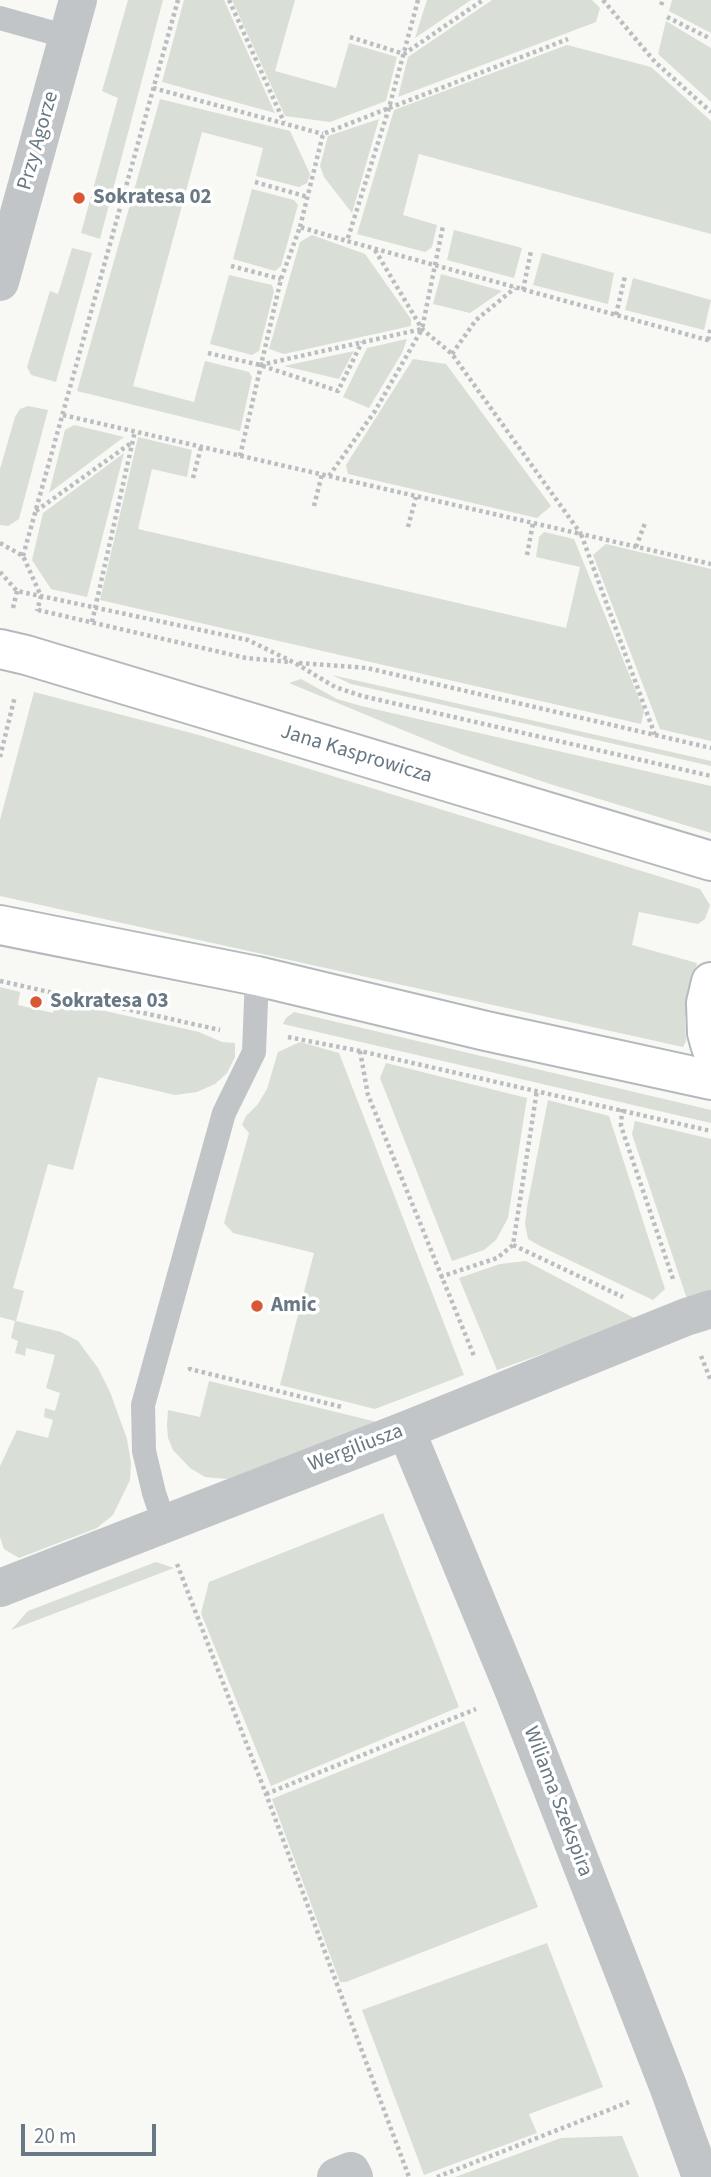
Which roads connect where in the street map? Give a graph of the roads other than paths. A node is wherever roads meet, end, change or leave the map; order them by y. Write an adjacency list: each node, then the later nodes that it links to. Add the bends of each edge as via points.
1 (78, 0): 3 (street, Przy Agorze)
2 (0, 18): 3 (lane)
3 (68, 37): 4 (street, Przy Agorze)
4 (0, 282)
5 (0, 649): 6 (main road, Jana Kasprowicza)
6 (711, 861)
7 (0, 925): 8 (main road)
8 (257, 976): 11 (main road); 14 (lane, via 254,1052 224,1113 143,1405 144,1451)
9 (711, 982): 10 (main road, via 706,1003)
10 (711, 1047)
11 (711, 1080)
12 (699, 1313): 13 (street, Wergiliusza)
13 (406, 1430): 14 (street, Wergiliusza); 18 (street, Wiliama Szekspira, via 515,1694)
14 (164, 1523): 15 (street, Wergiliusza)
15 (1, 1584)
16 (336, 2177): 17 (street, via 351,2171)
17 (354, 2177)
18 (701, 2177)

